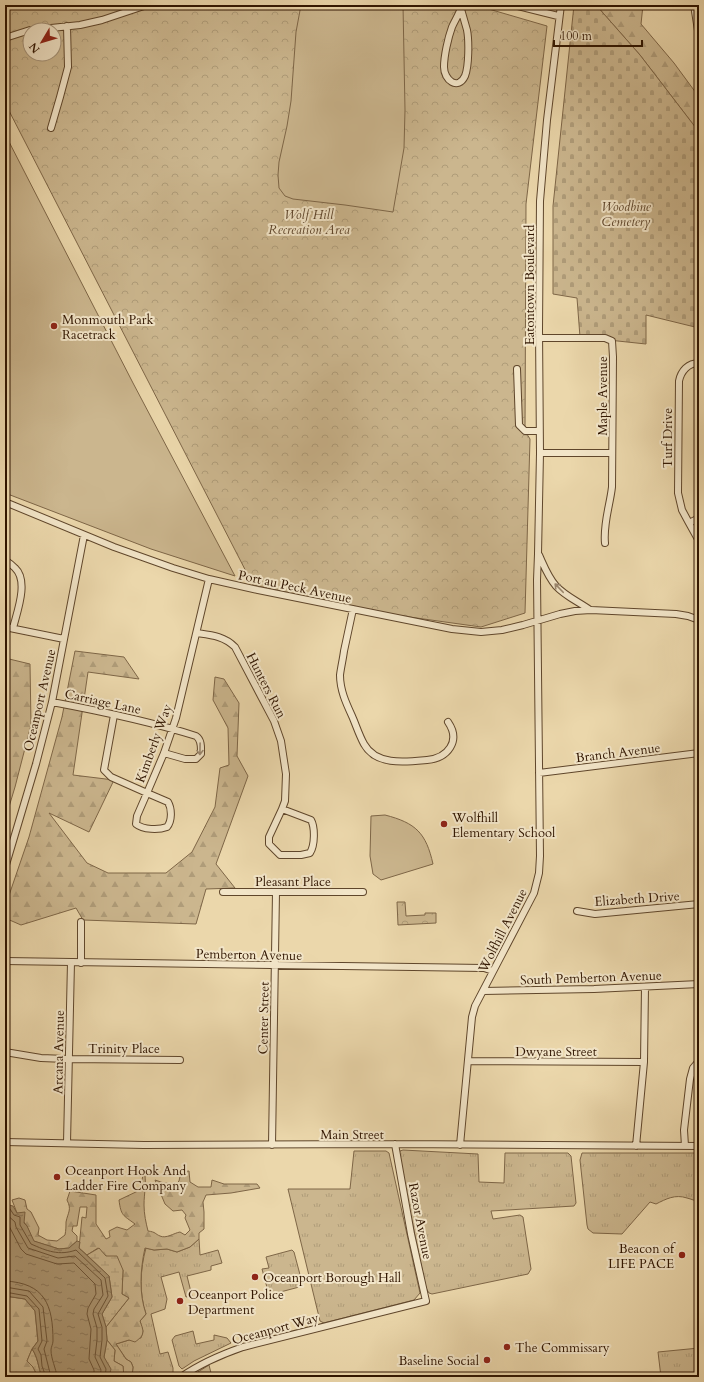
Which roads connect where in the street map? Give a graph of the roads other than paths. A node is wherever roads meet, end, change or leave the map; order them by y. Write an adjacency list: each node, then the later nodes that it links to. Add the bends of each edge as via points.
1 (147, 5): 7 (street, via 102,20)
2 (514, 5): 6 (street)
3 (560, 5): 6 (street, Eatontown Boulevard)
4 (694, 5): 10 (street)
5 (461, 7): 5 (street, via 452,27 444,66 446,76 453,82 462,80 467,63 467,30)
6 (558, 16): 13 (street, Eatontown Boulevard, via 540,201)
7 (67, 26): 8 (street); 12 (street, via 68,67)
8 (62, 27)
9 (22, 33): 11 (street)
10 (699, 37)
11 (5, 38)
12 (51, 128)
13 (539, 338): 16 (street, Eatontown Boulevard); 18 (street, Maple Avenue, via 605,338 612,341)
14 (699, 363): 21 (street, Turf Drive, via 690,364 685,368 679,381 678,497)
15 (517, 369): 16 (street, via 519,425 525,431)
16 (540, 431): 17 (street, Eatontown Boulevard)
17 (540, 453): 18 (street); 25 (street, Eatontown Boulevard)
18 (612, 453): 24 (street, via 611,499 604,528)
19 (5, 502): 22 (street, Port au Peck Avenue)
20 (699, 518): 21 (street)
21 (689, 523): 23 (street, Turf Drive)
22 (84, 535): 27 (street, Port au Peck Avenue); 35 (street, Oceanport Avenue)
23 (699, 541)
24 (604, 543)
25 (538, 554): 29 (street, one-way to 25, via 560,590 549,576); 31 (street, Wolfhill Avenue)
26 (5, 560): 33 (street, via 16,568 22,581)
27 (209, 579): 28 (street, Port au Peck Avenue); 34 (street, Kimberly Way)
28 (353, 609): 31 (street, Port au Peck Avenue, via 470,631 502,630); 38 (street, via 340,682 345,700 369,750 378,758 391,761 437,758 446,754 452,743 453,732)
29 (590, 610): 30 (street, via 676,614); 31 (street, Port au Peck Avenue, via 560,614)
30 (699, 620)
31 (537, 621): 42 (street, Wolfhill Avenue)
32 (5, 627): 33 (street)
33 (13, 628): 35 (street)
34 (197, 633): 39 (street, Kimberly Way); 44 (street, Hunters Run, via 220,637 237,649 278,730 284,751 286,774 285,801)
35 (64, 639): 36 (street, Oceanport Avenue)
36 (52, 702): 37 (street, Carriage Lane); 45 (street, Oceanport Avenue)
37 (114, 714): 39 (street, Carriage Lane); 43 (street, Kimberly Way, via 104,770 117,780)
38 (448, 722)
39 (173, 728): 40 (street, Kimberly Way); 40 (street, Carriage Lane, one-way to 40, via 199,738 200,756 189,760)
40 (164, 753): 43 (street, Kimberly Way)
41 (699, 753): 42 (street, Branch Avenue)
42 (539, 773): 56 (street, Wolfhill Avenue, via 540,856 536,886)
43 (147, 793): 43 (street, via 170,805 170,823 167,827 140,828 136,824)
44 (282, 809): 44 (street, via 269,837 269,844 280,855 301,855 310,852 313,846 311,820)
45 (5, 868)
46 (223, 892): 47 (street, Pleasant Place)
47 (276, 892): 48 (street, Pleasant Place); 55 (street, Center Street)
48 (362, 892)
49 (699, 904): 50 (street, Elizabeth Drive, via 595,914)
50 (577, 911)
51 (81, 922): 54 (street)
52 (5, 961): 53 (street, Pemberton Avenue)
53 (71, 962): 54 (street, Pemberton Avenue); 61 (street, Arcana Avenue)
54 (81, 963): 55 (street, Pemberton Avenue)
55 (275, 966): 56 (street, Pemberton Avenue, via 484,968); 69 (street, Center Street)
56 (493, 971): 59 (street, Wolfhill Avenue)
57 (699, 984): 58 (street, South Pemberton Avenue)
58 (645, 987): 59 (street, South Pemberton Avenue); 65 (street)
59 (483, 991): 63 (street, Wolfhill Avenue, via 473,1012)
60 (5, 1052): 61 (street, Trinity Place, via 41,1058)
61 (69, 1059): 62 (street, Trinity Place); 67 (street, Arcana Avenue)
62 (180, 1060)
63 (468, 1061): 65 (street, Dwyane Street); 70 (street, Wolfhill Avenue)
64 (699, 1061): 72 (street, via 693,1068 690,1079 684,1130)
65 (644, 1062): 71 (street)
66 (5, 1142): 67 (street, Main Street)
67 (67, 1143): 69 (street, Main Street)
68 (395, 1144): 69 (street, Main Street); 70 (street, Main Street); 74 (street, Razor Avenue)
69 (272, 1145)
70 (460, 1145): 71 (street, Main Street)
71 (636, 1146): 72 (street, Main Street)
72 (685, 1146): 73 (street, Main Street)
73 (699, 1146)
74 (426, 1301): 75 (street, Oceanport Way, via 243,1347 206,1361)
75 (181, 1377)

